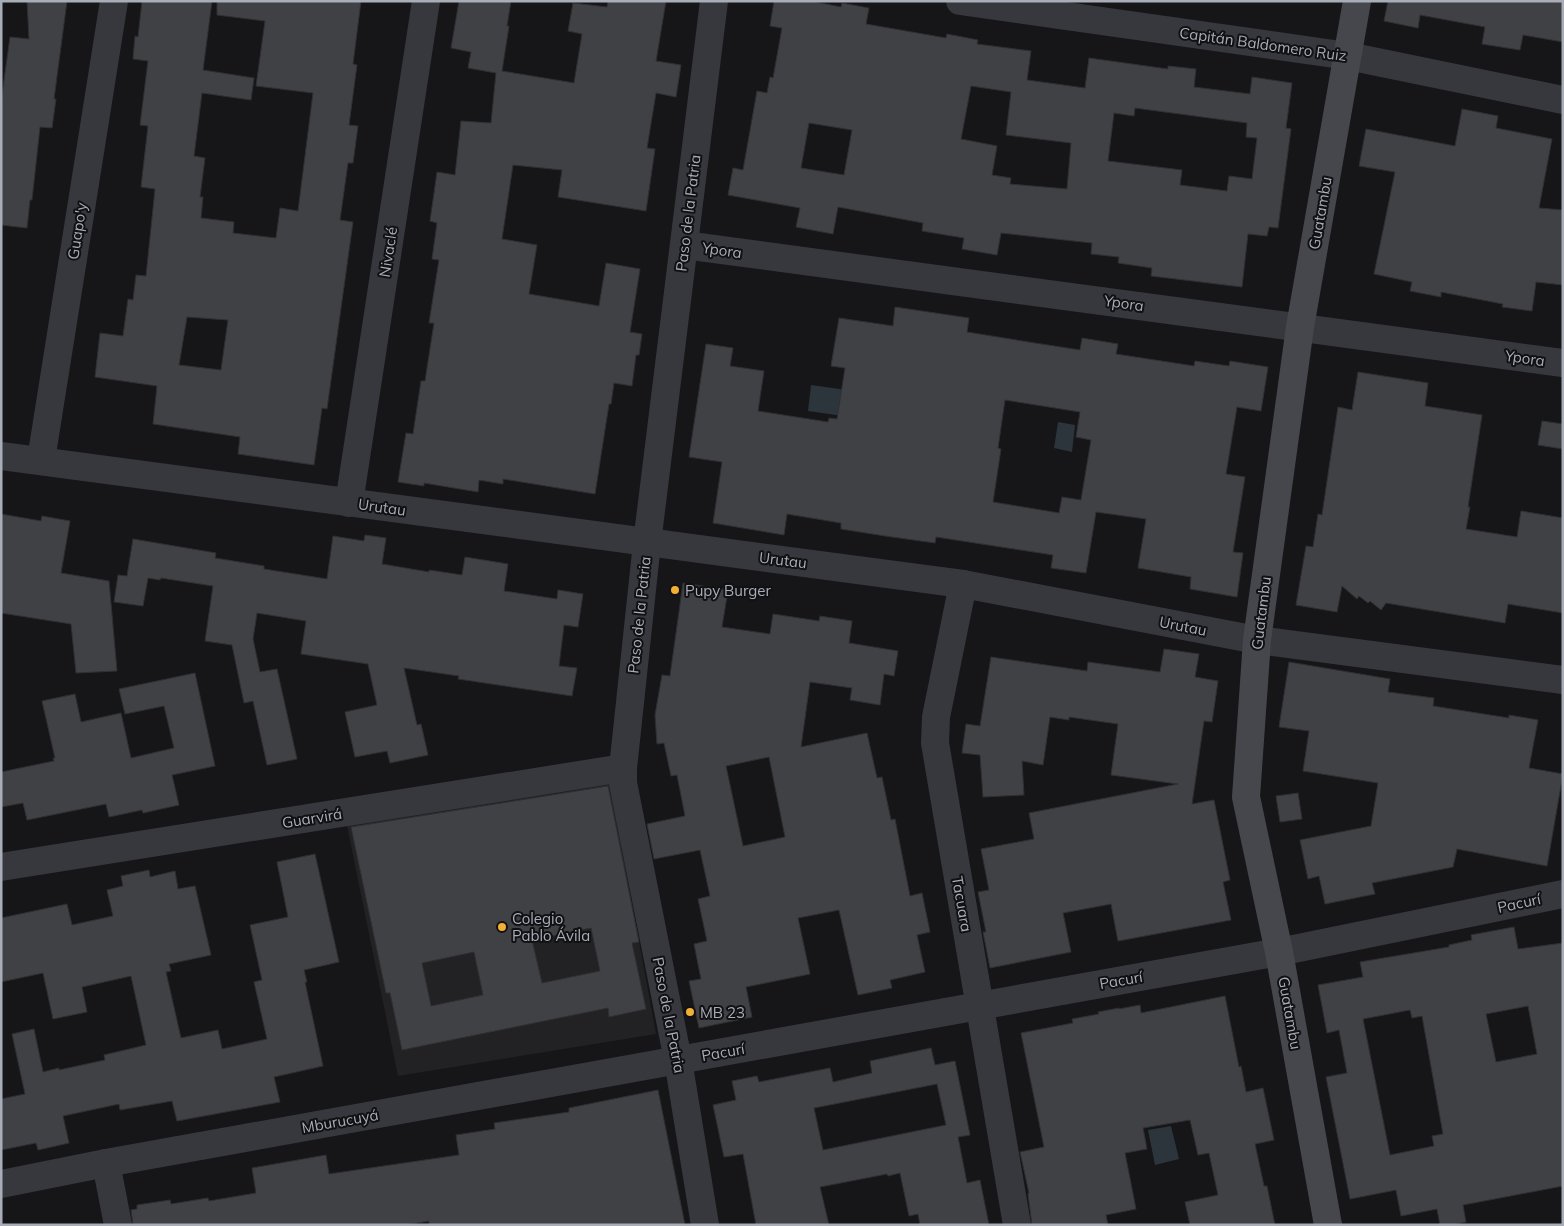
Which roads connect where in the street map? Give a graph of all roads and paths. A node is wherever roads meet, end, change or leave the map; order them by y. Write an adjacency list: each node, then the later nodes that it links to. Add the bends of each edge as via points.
1 (114, 1): 12 (street, Guapo'y)
2 (426, 1): 13 (street, Nivaclé)
3 (714, 1): 8 (street, Paso de la Patria)
4 (960, 1): 6 (street, Capitán Baldomero Ruiz)
5 (1357, 1): 6 (street, Guatambu)
6 (1348, 56): 7 (street, Capitán Baldomero Ruiz); 9 (street, Guatambu)
7 (1563, 100)
8 (684, 245): 9 (street, Ypora); 14 (street, Paso de la Patria)
9 (1300, 327): 10 (street, Ypora); 16 (street, Guatambu)
10 (1563, 363)
11 (1, 456): 12 (street, Urutau)
12 (41, 460): 13 (street, Urutau)
13 (349, 502): 14 (street, Urutau)
14 (647, 543): 15 (street, Urutau); 18 (street, Paso de la Patria)
15 (963, 584): 16 (street, Urutau); 22 (street, Tacuara, via 936,717 935,744)
16 (1257, 640): 17 (street, Urutau); 21 (street, Guatambu, via 1246,797)
17 (1563, 680)
18 (622, 768): 19 (street, Guarvirá); 23 (street, Paso de la Patria)
19 (1, 868)
20 (1563, 894): 21 (street, Pacurí)
21 (1279, 952): 22 (street, Pacurí); 29 (street, Guatambu)
22 (979, 1006): 23 (street, Pacurí); 28 (street, Tacuara)
23 (678, 1060): 24 (street, Mburucuyá); 27 (street, Paso de la Patria)
24 (106, 1163): 25 (street, Mburucuyá); 26 (street)
25 (1, 1184)
26 (118, 1225)
27 (705, 1225)
28 (1017, 1225)
29 (1328, 1225)

